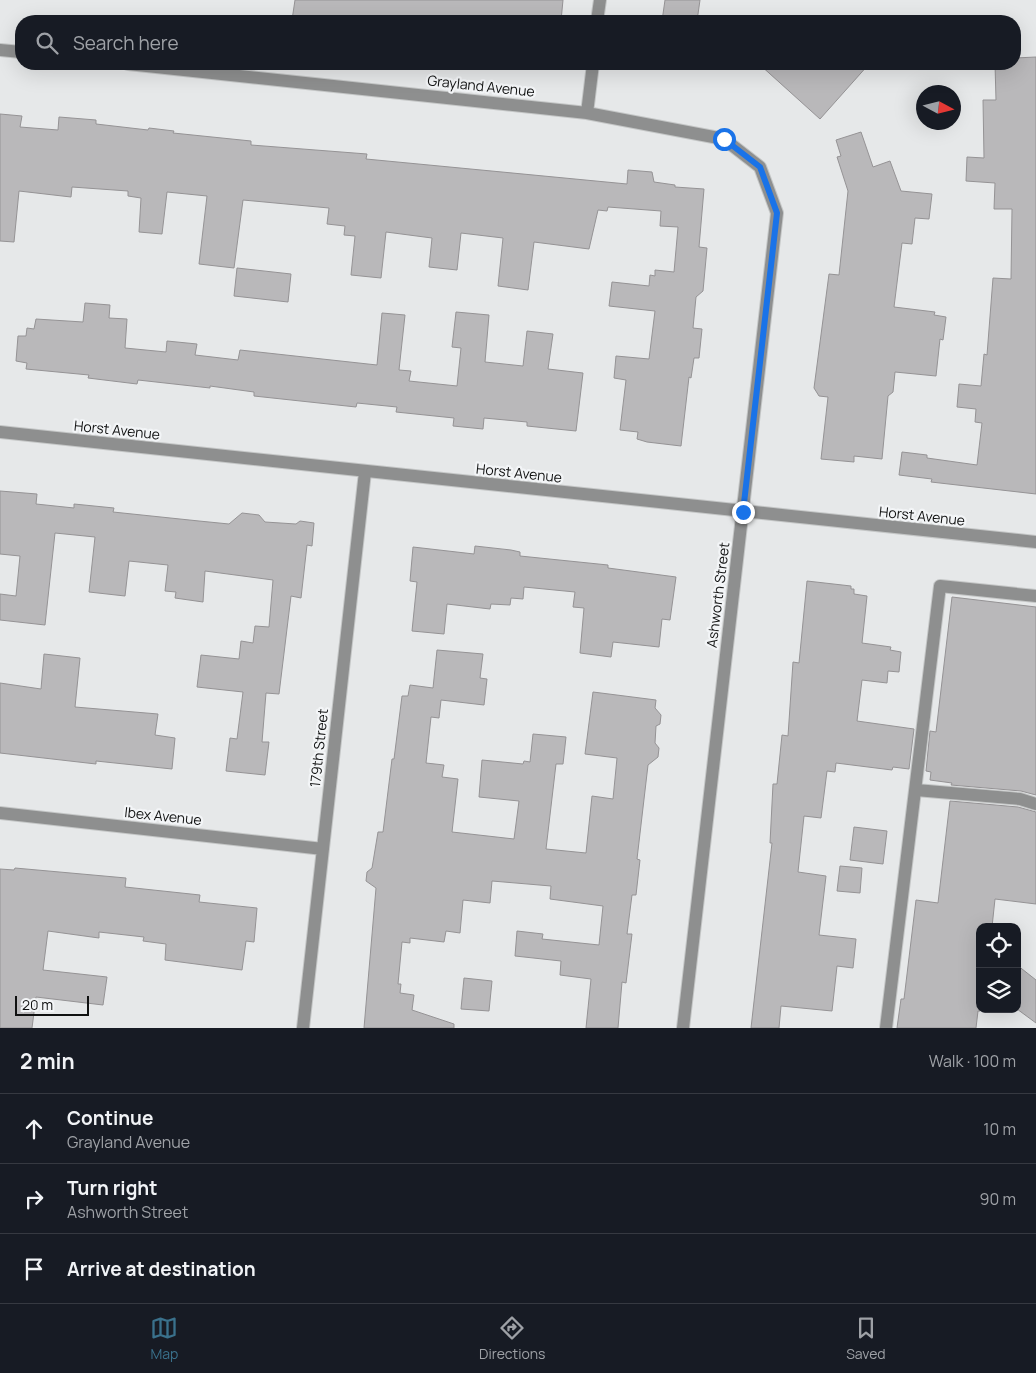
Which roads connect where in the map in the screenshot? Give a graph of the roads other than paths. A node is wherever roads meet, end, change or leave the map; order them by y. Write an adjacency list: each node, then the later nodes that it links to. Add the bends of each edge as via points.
1 (600, 0): 2 (street)
2 (599, 15)
3 (0, 50): 4 (street)
4 (15, 51)
5 (184, 70): 7 (street, Grayland Avenue)
6 (592, 70): 7 (street)
7 (587, 113): 8 (street, Grayland Avenue, via 724,139)
8 (760, 167): 11 (street, Ashworth Street, via 777,213)
9 (0, 432): 10 (street, Horst Avenue)
10 (365, 472): 11 (street, Horst Avenue); 17 (street, 179th Street)
11 (743, 512): 12 (street, Horst Avenue); 19 (street, Ashworth Street)
12 (1036, 542)
13 (1036, 596): 14 (street, via 940,586)
14 (916, 790): 15 (street); 20 (street)
15 (1036, 804)
16 (0, 813): 17 (street, Ibex Avenue)
17 (323, 849): 18 (street, 179th Street)
18 (303, 1028)
19 (683, 1028)
20 (886, 1028)

